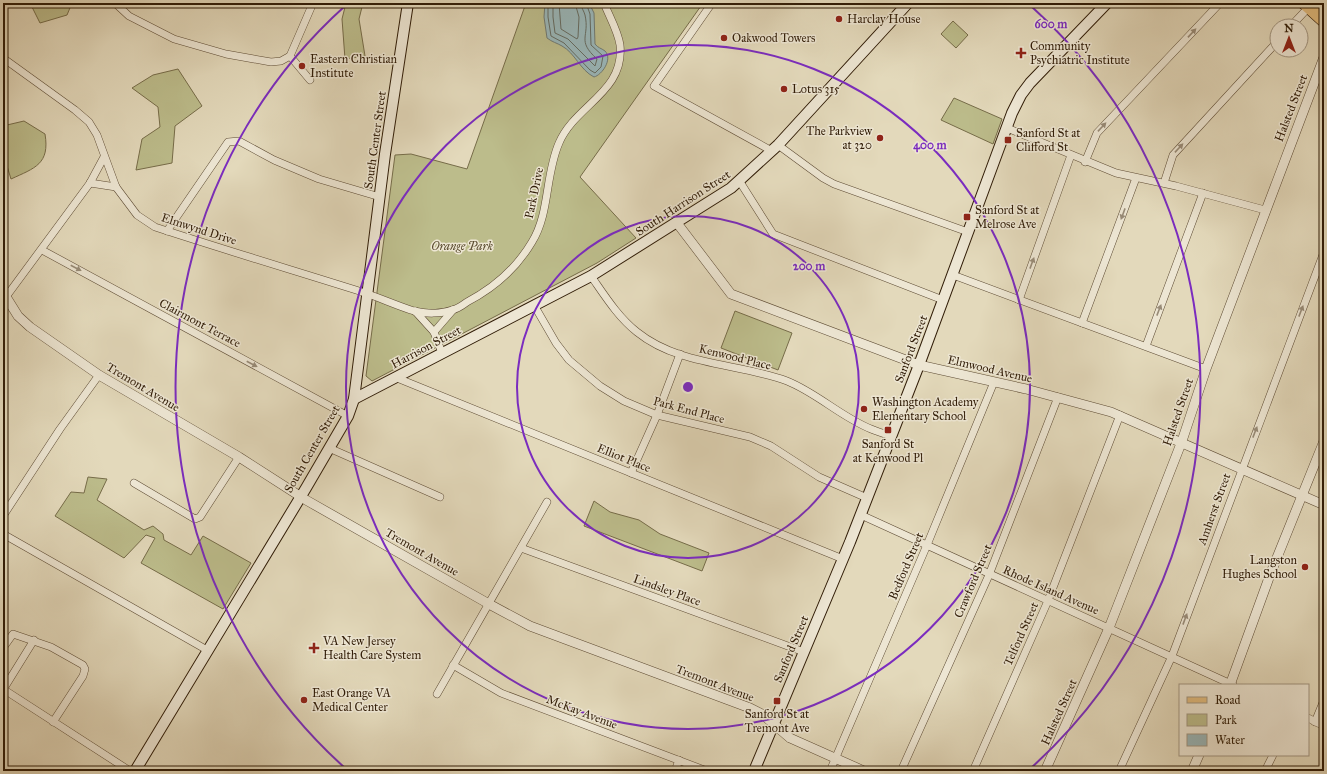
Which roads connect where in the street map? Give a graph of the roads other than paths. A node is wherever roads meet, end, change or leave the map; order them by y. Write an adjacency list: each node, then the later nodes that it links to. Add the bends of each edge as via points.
1 (115, 3): 14 (street, via 130,16 174,39 226,54 270,62 281,61)
2 (313, 3): 14 (street)
3 (408, 3): 29 (main road, South Center Street)
4 (604, 3): 43 (street, Park Drive, via 620,43 618,71 606,89 575,117 563,132 553,161 542,217 533,241 501,280 485,293)
5 (712, 3): 19 (street, via 654,86)
6 (908, 3): 19 (main road, South Harrison Street)
7 (1107, 3): 18 (main road, Sanford Street, via 1030,83 1018,101)
8 (1220, 3): 22 (street, one-way to 8, via 1097,133)
9 (1309, 5): 10 (main road); 11 (street); 12 (main road)
10 (1324, 11)
11 (1298, 18)
12 (1324, 22)
13 (1269, 51): 26 (street, one-way to 13, via 1173,155)
14 (290, 56): 17 (street)
15 (1324, 57): 30 (street, Halsted Street)
16 (3, 58): 21 (street, Elmwynd Drive, via 89,122 97,135)
17 (310, 80)
18 (1007, 128): 20 (street); 33 (main road, Sanford Street)
19 (775, 148): 24 (main road, South Harrison Street); 33 (street, via 834,184)
20 (1071, 156): 22 (street); 41 (street, one-way to 20)
21 (104, 157): 25 (street); 27 (street, Elmwynd Drive)
22 (1085, 162): 23 (street)
23 (1136, 178): 26 (street); 46 (street, one-way to 46)
24 (740, 182): 31 (main road, South Harrison Street); 40 (street, via 773,234)
25 (90, 183): 27 (street); 34 (street)
26 (1164, 184): 28 (street)
27 (116, 187): 32 (street, Elmwynd Drive, via 137,215 155,227)
28 (1203, 193): 30 (street); 48 (street, one-way to 28)
29 (380, 197): 32 (street, via 319,179 274,160 239,141 228,142); 38 (main road, South Center Street)
30 (1265, 210): 52 (street, Halsted Street)
31 (677, 223): 37 (main road, South Harrison Street); 51 (street, Elmwood Avenue, via 731,294)
32 (167, 231): 38 (street, Elmwynd Drive)
33 (968, 232): 36 (main road, Sanford Street)
34 (42, 250): 39 (street); 60 (street, Clairmont Terrace, one-way to 60)
35 (1324, 252): 66 (street, Amherst Street, one-way to 35)
36 (953, 275): 40 (main road, Sanford Street); 41 (street)
37 (591, 276): 42 (main road, South Harrison Street); 50 (street, Kenwood Place, via 617,312 638,333 660,347)
38 (367, 293): 44 (street, Park Drive); 57 (main road, South Center Street)
39 (4, 297): 53 (street, Tremont Avenue, via 30,327)
40 (943, 300): 51 (main road, Sanford Street)
41 (1019, 300): 46 (street)
42 (534, 305): 45 (main road, South Harrison Street); 58 (street, Park End Place, via 569,360 600,386 624,401)
43 (453, 310): 44 (street, Park Drive, via 436,313); 47 (street)
44 (416, 311): 47 (street)
45 (510, 318): 49 (main road, Harrison Street)
46 (1082, 323): 48 (street)
47 (434, 332): 49 (street)
48 (1146, 346): 52 (street)
49 (442, 353): 54 (main road, Harrison Street)
50 (680, 354): 58 (street); 61 (street, Kenwood Place, via 786,381 810,392 870,429)
51 (919, 365): 55 (street, Elmwood Avenue); 61 (main road, Sanford Street)
52 (1206, 369): 63 (street, Halsted Street)
53 (98, 375): 65 (street, Tremont Avenue); 76 (street)
54 (397, 378): 57 (main road, Harrison Street); 67 (street, Elliot Place)
55 (994, 382): 56 (street, Elmwood Avenue); 78 (street, Bedford Street)
56 (1058, 397): 59 (street, Elmwood Avenue); 81 (street, Crawford Street)
57 (354, 399): 60 (main road, South Center Street)
58 (657, 415): 67 (street); 72 (street, Park End Place, via 750,438 771,446 819,477)
59 (1120, 415): 63 (street, Elmwood Avenue); 82 (street, Telford Street)
60 (348, 416): 64 (main road, South Center Street)
61 (892, 436): 72 (main road, Sanford Street)
62 (1324, 441): 70 (street)
63 (1182, 442): 66 (street, Elmwood Avenue); 84 (street, Halsted Street)
64 (329, 448): 69 (main road, South Center Street); 71 (street)
65 (239, 457): 68 (street, via 200,517 195,519); 69 (street, Tremont Avenue)
66 (1241, 468): 70 (street, Elmwood Avenue); 89 (street, Amherst Street, one-way to 66)
67 (631, 473): 80 (street, Elliot Place)
68 (134, 483)
69 (301, 496): 83 (street, Tremont Avenue); 87 (main road, South Center Street)
70 (1302, 496): 74 (street, Elmwood Avenue); 92 (street, via 1270,575)
71 (440, 497)
72 (867, 498): 75 (main road, Sanford Street)
73 (547, 502): 79 (street)
74 (1324, 505)
75 (861, 515): 78 (street, Rhode Island Avenue); 80 (main road, Sanford Street)
76 (3, 516)
77 (3, 534): 87 (street)
78 (927, 545): 81 (street, Rhode Island Avenue); 103 (street, Bedford Street)
79 (521, 548): 83 (street); 88 (street, Lindsley Place)
80 (843, 560): 88 (main road, Sanford Street)
81 (989, 575): 82 (street, Rhode Island Avenue); 112 (street, Crawford Street)
82 (1048, 601): 84 (street, Rhode Island Avenue); 113 (street, Telford Street)
83 (490, 604): 90 (street); 99 (street, Tremont Avenue, via 530,626 750,708)
84 (1109, 628): 89 (street, Rhode Island Avenue); 114 (street, Halsted Street)
85 (34, 640): 86 (street, via 13,634); 93 (street); 97 (street, via 83,665 85,669)
86 (3, 648)
87 (207, 650): 106 (main road, South Center Street)
88 (804, 652): 99 (main road, Sanford Street)
89 (1172, 656): 91 (street, Rhode Island Avenue); 115 (street, Amherst Street)
90 (453, 665): 94 (street); 104 (street, McKay Avenue, via 500,693)
91 (1229, 684)
92 (1231, 684)
93 (3, 690): 97 (street)
94 (437, 694)
95 (1324, 700): 98 (street)
96 (1309, 719): 98 (street)
97 (53, 722): 105 (street)
98 (1315, 722): 100 (street)
99 (774, 723): 103 (street, Tremont Avenue, via 790,738); 109 (main road, Sanford Street)
100 (1324, 726)
101 (1199, 756): 116 (street)
102 (1272, 756): 117 (street)
103 (836, 758): 110 (street, Bedford Street); 111 (street, Tremont Avenue)
104 (679, 760): 107 (street); 108 (street, McKay Avenue)
105 (130, 771)
106 (135, 771)
107 (675, 771)
108 (706, 771)
109 (754, 771)
110 (830, 771)
111 (864, 771)
112 (901, 771)
113 (973, 771)
114 (1045, 771)
115 (1120, 771)
116 (1192, 771)
117 (1265, 771)

